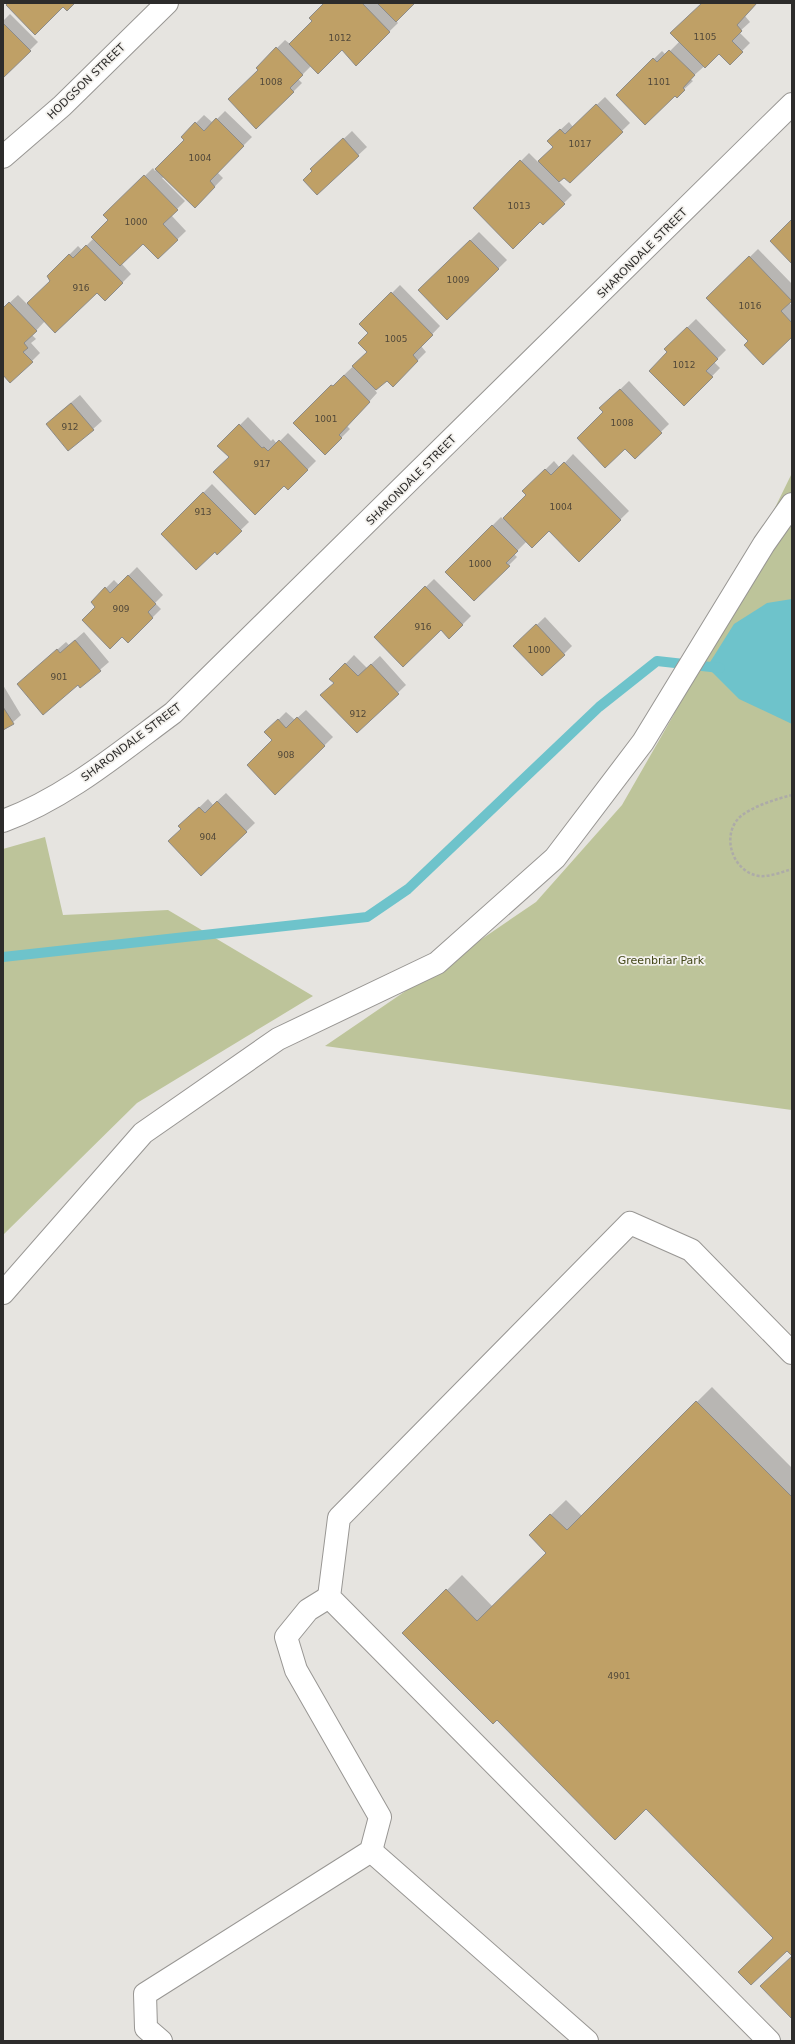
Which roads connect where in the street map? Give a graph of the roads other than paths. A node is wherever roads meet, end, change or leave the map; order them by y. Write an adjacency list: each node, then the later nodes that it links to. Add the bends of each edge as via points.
1 (167, 3): 3 (street, HODGSON STREET, via 62,106)
2 (792, 104): 5 (street, SHARONDALE STREET, via 173,713 77,783 25,813)
3 (3, 157)
4 (792, 504): 6 (street, via 764,544 643,742 555,858 437,963 278,1039 142,1133)
5 (3, 821)
6 (3, 1293)
7 (792, 1353): 8 (street, via 691,1250 630,1223 339,1518)
8 (329, 1597): 9 (street, via 308,1610 286,1637 296,1670 380,1817); 12 (street)
9 (371, 1851): 10 (street, via 145,1994 146,2028); 11 (street)
10 (161, 2041)
11 (587, 2041)
12 (769, 2041)

